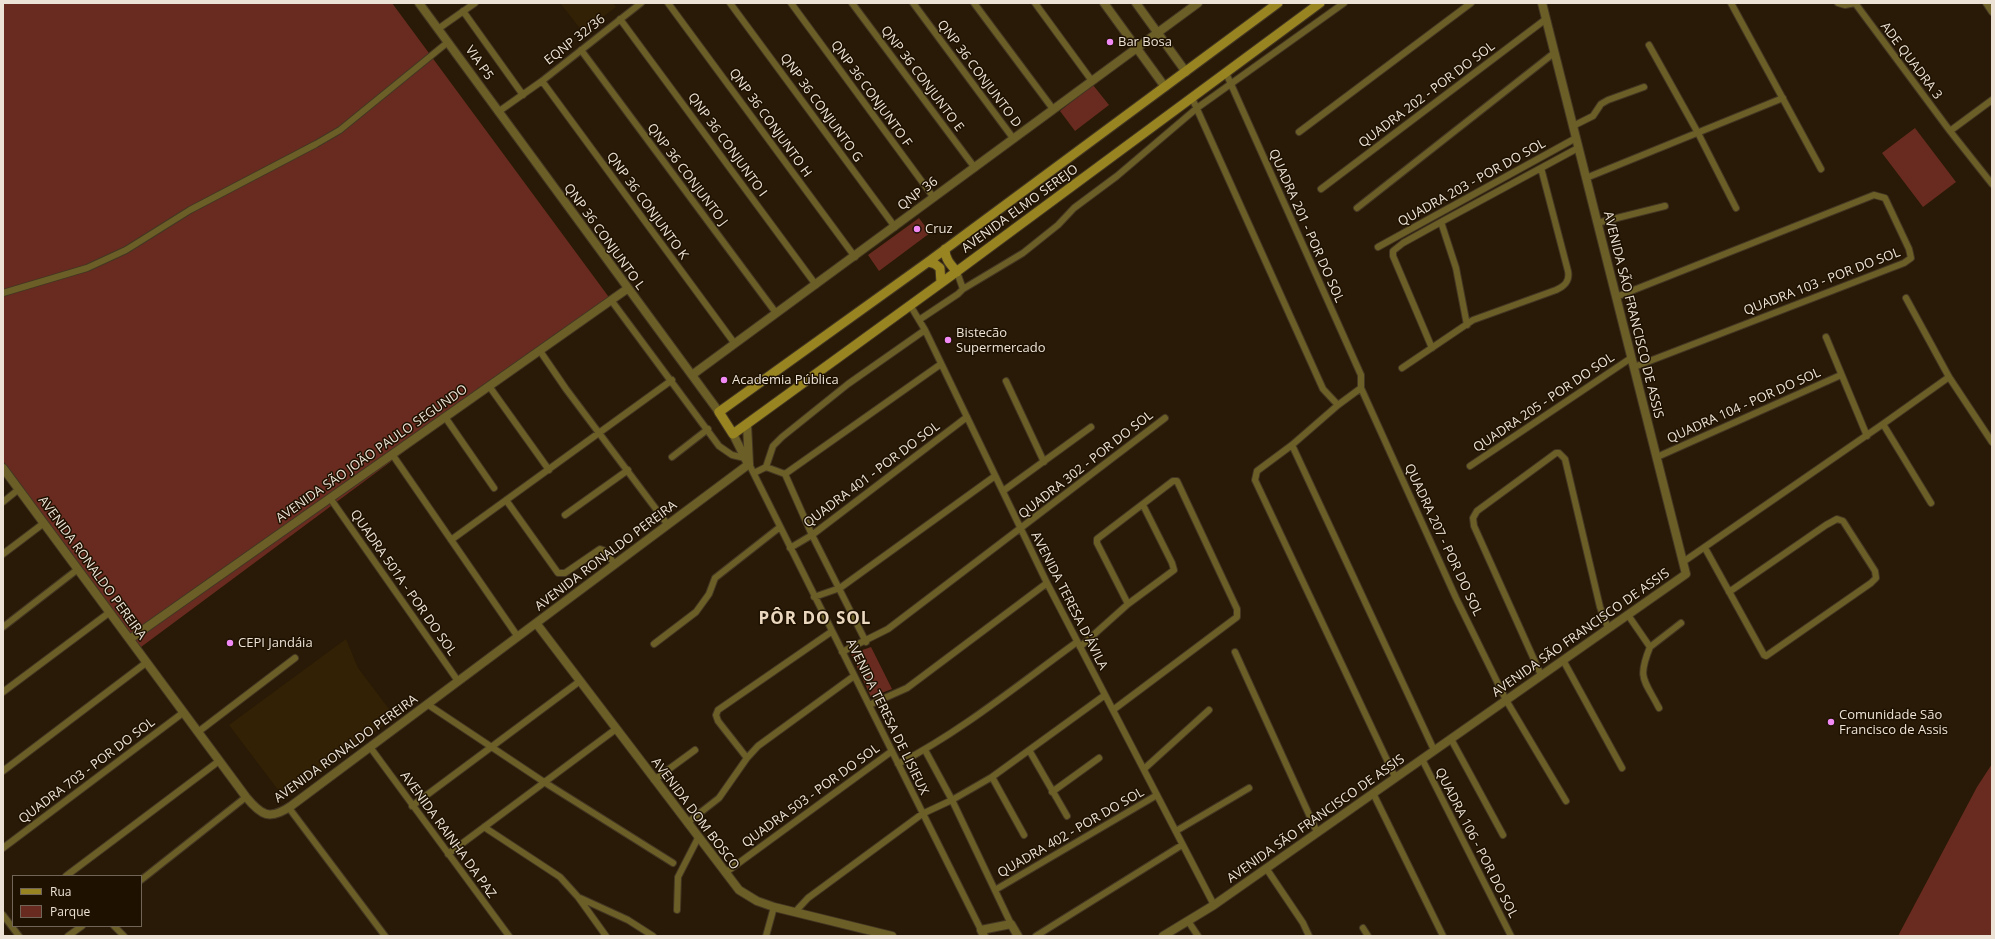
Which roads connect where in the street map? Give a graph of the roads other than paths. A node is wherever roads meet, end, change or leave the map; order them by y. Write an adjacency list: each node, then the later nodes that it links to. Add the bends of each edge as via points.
1 (419, 3): 27 (street, VIA P5)
2 (475, 3): 23 (street)
3 (641, 3): 25 (street, EQNP 32/36)
4 (668, 3): 70 (street, QNP 36 CONJUNTO H)
5 (730, 3): 67 (street, QNP 36 CONJUNTO G)
6 (791, 3): 61 (street, QNP 36 CONJUNTO F)
7 (852, 3): 55 (street, QNP 36 CONJUNTO E)
8 (913, 3): 52 (street, QNP 36 CONJUNTO D)
9 (974, 3): 46 (street)
10 (1035, 3): 36 (street)
11 (1104, 3): 31 (street)
12 (1136, 3): 28 (street)
13 (1198, 3): 28 (street, QNP 36)
14 (1278, 3): 34 (main road, AVENIDA ELMO SEREJO)
15 (1320, 3): 35 (main road, AVENIDA ELMO SEREJO)
16 (1344, 3): 38 (street)
17 (1471, 3): 50 (street)
18 (1542, 3): 26 (street, AVENIDA SÃO FRANCISCO DE ASSIS)
19 (1731, 3): 43 (street)
20 (1838, 3): 21 (street, via 1845,6)
21 (1855, 3): 49 (street, ADE QUADRA 3)
22 (1986, 3): 24 (street)
23 (463, 11): 27 (street); 41 (street)
24 (1992, 12)
25 (620, 19): 32 (street, EQNP 32/36); 74 (street, QNP 36 CONJUNTO I)
26 (1546, 19): 33 (street, AVENIDA SÃO FRANCISCO DE ASSIS); 60 (street, QUADRA 202 - POR DO SOL)
27 (438, 29): 29 (street, VIA P5)
28 (1158, 32): 31 (street, QNP 36); 34 (street)
29 (448, 42): 47 (street, VIA P5); 77 (street, via 340,130 316,144 190,210 126,250 87,268)
30 (1649, 45): 51 (street)
31 (1137, 48): 36 (street, QNP 36); 39 (street)
32 (581, 50): 37 (street, EQNP 32/36); 82 (street, QNP 36 CONJUNTO J)
33 (1554, 53): 48 (street, AVENIDA SÃO FRANCISCO DE ASSIS); 63 (street)
34 (1186, 72): 39 (main road, AVENIDA ELMO SEREJO)
35 (1226, 73): 38 (street, QUADRA 201 - POR DO SOL); 42 (main road, AVENIDA ELMO SEREJO)
36 (1092, 80): 46 (street, QNP 36)
37 (542, 81): 41 (street, EQNP 32/36); 87 (street, QNP 36 CONJUNTO K)
38 (1230, 83): 45 (street); 100 (street, QUADRA 201 - POR DO SOL, via 1361,375)
39 (1165, 87): 69 (main road, AVENIDA ELMO SEREJO)
40 (1644, 87): 48 (street, via 1608,100 1601,104 1593,116)
41 (523, 95): 47 (street, EQNP 32/36)
42 (1192, 98): 45 (street); 72 (main road, AVENIDA ELMO SEREJO)
43 (1782, 98): 51 (street); 57 (street)
44 (1992, 100): 49 (street)
45 (1197, 108): 75 (street, via 1023,253); 101 (street, via 1323,389)
46 (1053, 110): 52 (street, QNP 36)
47 (498, 112): 76 (street, QNP 36 CONJUNTO L)
48 (1573, 126): 53 (street, AVENIDA SÃO FRANCISCO DE ASSIS)
49 (1950, 131): 59 (street, ADE QUADRA 3)
50 (1300, 132)
51 (1698, 133): 58 (street); 64 (street)
52 (1013, 138): 55 (street, QNP 36)
53 (1576, 138): 54 (street, AVENIDA SÃO FRANCISCO DE ASSIS); 68 (street, QUADRA 203 - POR DO SOL)
54 (1578, 148): 56 (street); 58 (street, AVENIDA SÃO FRANCISCO DE ASSIS)
55 (975, 168): 61 (street, QNP 36)
56 (1541, 168): 65 (street); 84 (street, via 1568,271 1568,281 1556,290 1485,314)
57 (1822, 169)
58 (1586, 178): 66 (street, AVENIDA SÃO FRANCISCO DE ASSIS)
59 (1992, 184)
60 (1321, 189)
61 (934, 198): 67 (street, QNP 36)
62 (1665, 206): 66 (street)
63 (1357, 208)
64 (1736, 208)
65 (1441, 222): 84 (street, via 1456,268); 88 (street, via 1393,251)
66 (1597, 223): 78 (street, AVENIDA SÃO FRANCISCO DE ASSIS)
67 (895, 227): 70 (street, QNP 36)
68 (1378, 246)
69 (945, 249): 71 (main road, AVENIDA ELMO SEREJO); 72 (main road, via 945,256)
70 (855, 257): 74 (street, QNP 36)
71 (928, 262): 73 (main road, via 940,268); 102 (main road, AVENIDA ELMO SEREJO)
72 (956, 272): 73 (main road, AVENIDA ELMO SEREJO); 75 (street)
73 (941, 283): 81 (main road, AVENIDA ELMO SEREJO)
74 (816, 285): 82 (street, QNP 36)
75 (963, 288): 83 (street)
76 (627, 289): 80 (street, AVENIDA SÃO JOÃO PAULO SEGUNDO); 94 (street, QNP 36 CONJUNTO L)
77 (3, 294)
78 (1616, 297): 90 (street, AVENIDA SÃO FRANCISCO DE ASSIS); 92 (street, QUADRA 103 - POR DO SOL, via 1874,195 1885,198 1909,249 1911,258 1904,263)
79 (1906, 298): 96 (street)
80 (611, 300): 89 (street, AVENIDA SÃO JOÃO PAULO SEGUNDO); 97 (street)
81 (910, 305): 83 (street, AVENIDA TERESA D'ÁVILA); 106 (main road, AVENIDA ELMO SEREJO)
82 (776, 313): 87 (street, QNP 36)
83 (919, 320): 85 (street, AVENIDA TERESA D'ÁVILA)
84 (1467, 325): 88 (street)
85 (925, 330): 91 (street, AVENIDA TERESA D'ÁVILA); 121 (street, via 848,384 782,437 774,446)
86 (1826, 337): 95 (street, QUADRA 104 - POR DO SOL)
87 (735, 344): 94 (street, QNP 36)
88 (1432, 348): 93 (street)
89 (540, 350): 99 (street, AVENIDA SÃO JOÃO PAULO SEGUNDO); 110 (street)
90 (1632, 358): 92 (street, AVENIDA SÃO FRANCISCO DE ASSIS); 120 (street, QUADRA 205 - POR DO SOL)
91 (941, 364): 104 (street, AVENIDA TERESA D'ÁVILA); 126 (street)
92 (1634, 367): 117 (street, AVENIDA SÃO FRANCISCO DE ASSIS)
93 (1402, 368)
94 (692, 375): 102 (street)
95 (1841, 375): 112 (street, QUADRA 104 - POR DO SOL); 117 (street, QUADRA 104 - POR DO SOL)
96 (1949, 377): 107 (street); 113 (street)
97 (672, 380): 109 (street); 110 (street)
98 (1006, 381): 119 (street)
99 (489, 386): 103 (street, AVENIDA SÃO JOÃO PAULO SEGUNDO); 123 (street)
100 (1361, 388): 101 (street); 178 (street, QUADRA 207 - POR DO SOL, via 1456,598)
101 (1338, 405): 114 (street)
102 (719, 412): 111 (main road)
103 (445, 417): 115 (street, AVENIDA SÃO JOÃO PAULO SEGUNDO); 128 (street)
104 (967, 417): 127 (street, AVENIDA TERESA D'ÁVILA); 141 (street, QUADRA 401 - POR DO SOL)
105 (1165, 418): 140 (street, QUADRA 302 - POR DO SOL)
106 (747, 424): 111 (main road, AVENIDA ELMO SEREJO); 118 (street)
107 (1883, 424): 112 (street); 134 (street)
108 (1091, 426): 119 (street)
109 (708, 430): 116 (street); 118 (street, via 719,446)
110 (599, 431): 123 (street); 124 (street)
111 (733, 434): 118 (street)
112 (1867, 436): 144 (street)
113 (1992, 442)
114 (1292, 445): 193 (street); 204 (street, via 1257,471 1255,480)
115 (392, 454): 131 (street, AVENIDA SÃO JOÃO PAULO SEGUNDO); 142 (street)
116 (672, 457)
117 (1657, 457): 146 (street, AVENIDA SÃO FRANCISCO DE ASSIS)
118 (747, 461): 125 (street, AVENIDA TERESA DE LISIEUX); 138 (street, AVENIDA RONALDO PEREIRA)
119 (1044, 462): 130 (street)
120 (1470, 466)
121 (766, 467): 125 (street); 126 (street)
122 (3, 468): 129 (street, AVENIDA RONALDO PEREIRA)
123 (549, 470): 132 (street)
124 (628, 470): 136 (street); 138 (street)
125 (754, 473): 139 (street, AVENIDA TERESA DE LISIEUX)
126 (785, 474): 141 (street)
127 (996, 476): 130 (street, AVENIDA TERESA D'ÁVILA); 150 (street)
128 (494, 488)
129 (19, 489): 133 (street); 137 (street, AVENIDA RONALDO PEREIRA)
130 (1003, 491): 140 (street, AVENIDA TERESA D'ÁVILA)
131 (330, 498): 162 (street, AVENIDA SÃO JOÃO PAULO SEGUNDO); 174 (street, QUADRA 501A - POR DO SOL)
132 (506, 500): 142 (street); 147 (street, via 558,574 565,573 600,549)
133 (3, 502)
134 (1931, 503)
135 (1143, 504): 153 (street, via 1174,568 1171,573); 153 (street, via 1097,539); 182 (street, via 1173,481 1177,481 1237,614 1235,619)
136 (565, 515)
137 (44, 523): 145 (street); 148 (street, AVENIDA RONALDO PEREIRA)
138 (668, 524): 147 (street, AVENIDA RONALDO PEREIRA)
139 (780, 527): 143 (street, AVENIDA TERESA DE LISIEUX); 164 (street, via 714,578 709,594 696,612)
140 (1020, 529): 149 (street, AVENIDA TERESA D'ÁVILA); 163 (street, via 888,630)
141 (812, 535): 143 (street, QUADRA 401 - POR DO SOL); 150 (street)
142 (451, 540): 161 (street)
143 (790, 548): 152 (street, AVENIDA TERESA DE LISIEUX)
144 (1705, 548): 146 (street); 151 (street)
145 (3, 554)
146 (1683, 562): 155 (street, AVENIDA SÃO FRANCISCO DE ASSIS, via 1686,574)
147 (615, 564): 156 (street, AVENIDA RONALDO PEREIRA)
148 (78, 569): 154 (street, AVENIDA RONALDO PEREIRA); 158 (street)
149 (1047, 583): 165 (street, AVENIDA TERESA D'ÁVILA); 180 (street, via 916,682)
150 (840, 588): 152 (street); 163 (street)
151 (1730, 592): 151 (street, via 1766,656 1872,583 1876,576 1846,525 1837,519)
152 (814, 597): 160 (street, AVENIDA TERESA DE LISIEUX)
153 (1128, 604): 165 (street)
154 (110, 612): 162 (street, AVENIDA RONALDO PEREIRA); 176 (street)
155 (1628, 615): 159 (street, AVENIDA SÃO FRANCISCO DE ASSIS); 166 (street)
156 (536, 623): 161 (street, AVENIDA RONALDO PEREIRA); 175 (street, AVENIDA DOM BOSCO)
157 (1681, 623): 166 (street)
158 (3, 627)
159 (1608, 628): 170 (street, AVENIDA SÃO FRANCISCO DE ASSIS); 172 (street, via 1600,607 1565,459 1556,453 1477,511 1472,518)
160 (831, 632): 167 (street, AVENIDA TERESA DE LISIEUX); 195 (street, via 716,713 718,721)
161 (518, 637): 174 (street, AVENIDA RONALDO PEREIRA)
162 (130, 639): 171 (street, AVENIDA RONALDO PEREIRA)
163 (866, 642): 167 (street)
164 (654, 644)
165 (1079, 644): 177 (street, AVENIDA TERESA D'ÁVILA); 191 (street)
166 (1650, 647): 181 (street, via 1643,664 1642,676)
167 (842, 652): 173 (street, AVENIDA TERESA DE LISIEUX)
168 (1235, 652): 221 (street)
169 (295, 658): 186 (street)
170 (1563, 660): 172 (street, AVENIDA SÃO FRANCISCO DE ASSIS); 200 (street)
171 (147, 662): 184 (street, AVENIDA RONALDO PEREIRA); 202 (street)
172 (1541, 675): 178 (street, AVENIDA SÃO FRANCISCO DE ASSIS)
173 (854, 676): 180 (street, AVENIDA TERESA DE LISIEUX); 195 (street, via 758,746)
174 (458, 681): 179 (street, AVENIDA RONALDO PEREIRA)
175 (580, 681): 185 (street, AVENIDA DOM BOSCO); 189 (street)
176 (3, 692)
177 (1105, 695): 182 (street, AVENIDA TERESA D'ÁVILA); 192 (street)
178 (1506, 700): 187 (street, AVENIDA SÃO FRANCISCO DE ASSIS); 213 (street)
179 (427, 704): 188 (street, AVENIDA RONALDO PEREIRA); 189 (street)
180 (869, 705): 194 (street, AVENIDA TERESA DE LISIEUX)
181 (1660, 708)
182 (1113, 710): 201 (street, AVENIDA TERESA D'ÁVILA)
183 (1210, 710): 201 (street)
184 (184, 712): 186 (street, AVENIDA RONALDO PEREIRA); 226 (street, QUADRA 703 - POR DO SOL)
185 (616, 729): 205 (street, AVENIDA DOM BOSCO); 206 (street)
186 (198, 732): 198 (street, AVENIDA RONALDO PEREIRA)
187 (1450, 739): 193 (street, AVENIDA SÃO FRANCISCO DE ASSIS); 223 (street, QUADRA 106 - POR DO SOL)
188 (370, 747): 214 (street, AVENIDA RAINHA DA PAZ); 215 (street, AVENIDA RONALDO PEREIRA)
189 (492, 748): 206 (street); 214 (street)
190 (695, 750): 205 (street)
191 (925, 750): 199 (street); 212 (street)
192 (1029, 750): 203 (street); 208 (street)
193 (1434, 750): 197 (street, AVENIDA SÃO FRANCISCO DE ASSIS)
194 (892, 751): 199 (street, AVENIDA TERESA DE LISIEUX); 230 (street, QUADRA 503 - POR DO SOL)
195 (747, 758): 218 (street, via 719,798)
196 (1099, 758): 208 (street)
197 (1422, 759): 204 (street, AVENIDA SÃO FRANCISCO DE ASSIS); 266 (street, QUADRA 106 - POR DO SOL)
198 (219, 761): 211 (street, AVENIDA RONALDO PEREIRA); 231 (street)
199 (898, 764): 216 (street, AVENIDA TERESA DE LISIEUX)
200 (1622, 768)
201 (1144, 769): 210 (street, AVENIDA TERESA D'ÁVILA)
202 (3, 771)
203 (992, 777): 212 (street); 222 (street)
204 (1395, 777): 209 (street, AVENIDA SÃO FRANCISCO DE ASSIS)
205 (654, 780): 218 (street, AVENIDA DOM BOSCO)
206 (544, 782): 219 (street); 228 (street)
207 (1249, 788): 220 (street)
208 (1052, 792): 217 (street)
209 (1373, 793): 221 (street, AVENIDA SÃO FRANCISCO DE ASSIS); 265 (street)
210 (1157, 795): 220 (street, AVENIDA TERESA D'ÁVILA); 233 (street, QUADRA 402 - POR DO SOL)
211 (246, 797): 215 (street, AVENIDA RONALDO PEREIRA, via 264,814 276,814); 232 (street)
212 (952, 800): 216 (street); 233 (street)
213 (1566, 801)
214 (412, 806): 227 (street, AVENIDA RAINHA DA PAZ)
215 (289, 808): 254 (street)
216 (922, 814): 238 (street, via 814,893); 249 (street, AVENIDA TERESA DE LISIEUX)
217 (1067, 816)
218 (686, 822): 224 (street, AVENIDA DOM BOSCO)
219 (484, 827): 227 (street); 234 (street, via 554,873)
220 (1176, 831): 225 (street, AVENIDA TERESA D'ÁVILA)
221 (1317, 832): 229 (street, AVENIDA SÃO FRANCISCO DE ASSIS)
222 (1024, 835)
223 (1503, 835)
224 (698, 838): 230 (street, AVENIDA DOM BOSCO); 237 (street, via 678,877)
225 (1182, 844): 235 (street, AVENIDA TERESA D'ÁVILA); 260 (street)
226 (3, 848)
227 (448, 854): 255 (street, AVENIDA RAINHA DA PAZ)
228 (673, 863)
229 (1266, 868): 235 (street, AVENIDA SÃO FRANCISCO DE ASSIS); 263 (street)
230 (725, 873): 236 (street, AVENIDA DOM BOSCO, via 747,896)
231 (67, 875)
232 (142, 879)
233 (995, 890): 243 (street)
234 (578, 897): 256 (street); 257 (street, via 628,920)
235 (1214, 905): 242 (street, AVENIDA SÃO FRANCISCO DE ASSIS)
236 (774, 907): 238 (street, AVENIDA DOM BOSCO); 258 (street)
237 (677, 910)
238 (795, 912): 250 (street, AVENIDA DOM BOSCO)
239 (3, 915): 241 (street)
240 (12, 917): 241 (street)
241 (7, 920): 244 (street)
242 (1188, 921): 261 (street, AVENIDA SÃO FRANCISCO DE ASSIS); 262 (street)
243 (1011, 924): 249 (street); 259 (street)
244 (12, 927)
245 (12, 927): 251 (street)
246 (81, 927): 252 (street)
247 (115, 927): 253 (street)
248 (1363, 928): 264 (street)
249 (983, 933)
250 (887, 935)
251 (19, 936)
252 (68, 936)
253 (124, 936)
254 (385, 936)
255 (509, 936)
256 (606, 936)
257 (653, 936)
258 (766, 936)
259 (1018, 936)
260 (1036, 936)
261 (1163, 936)
262 (1198, 936)
263 (1309, 936)
264 (1368, 936)
265 (1443, 936)
266 (1510, 936)

